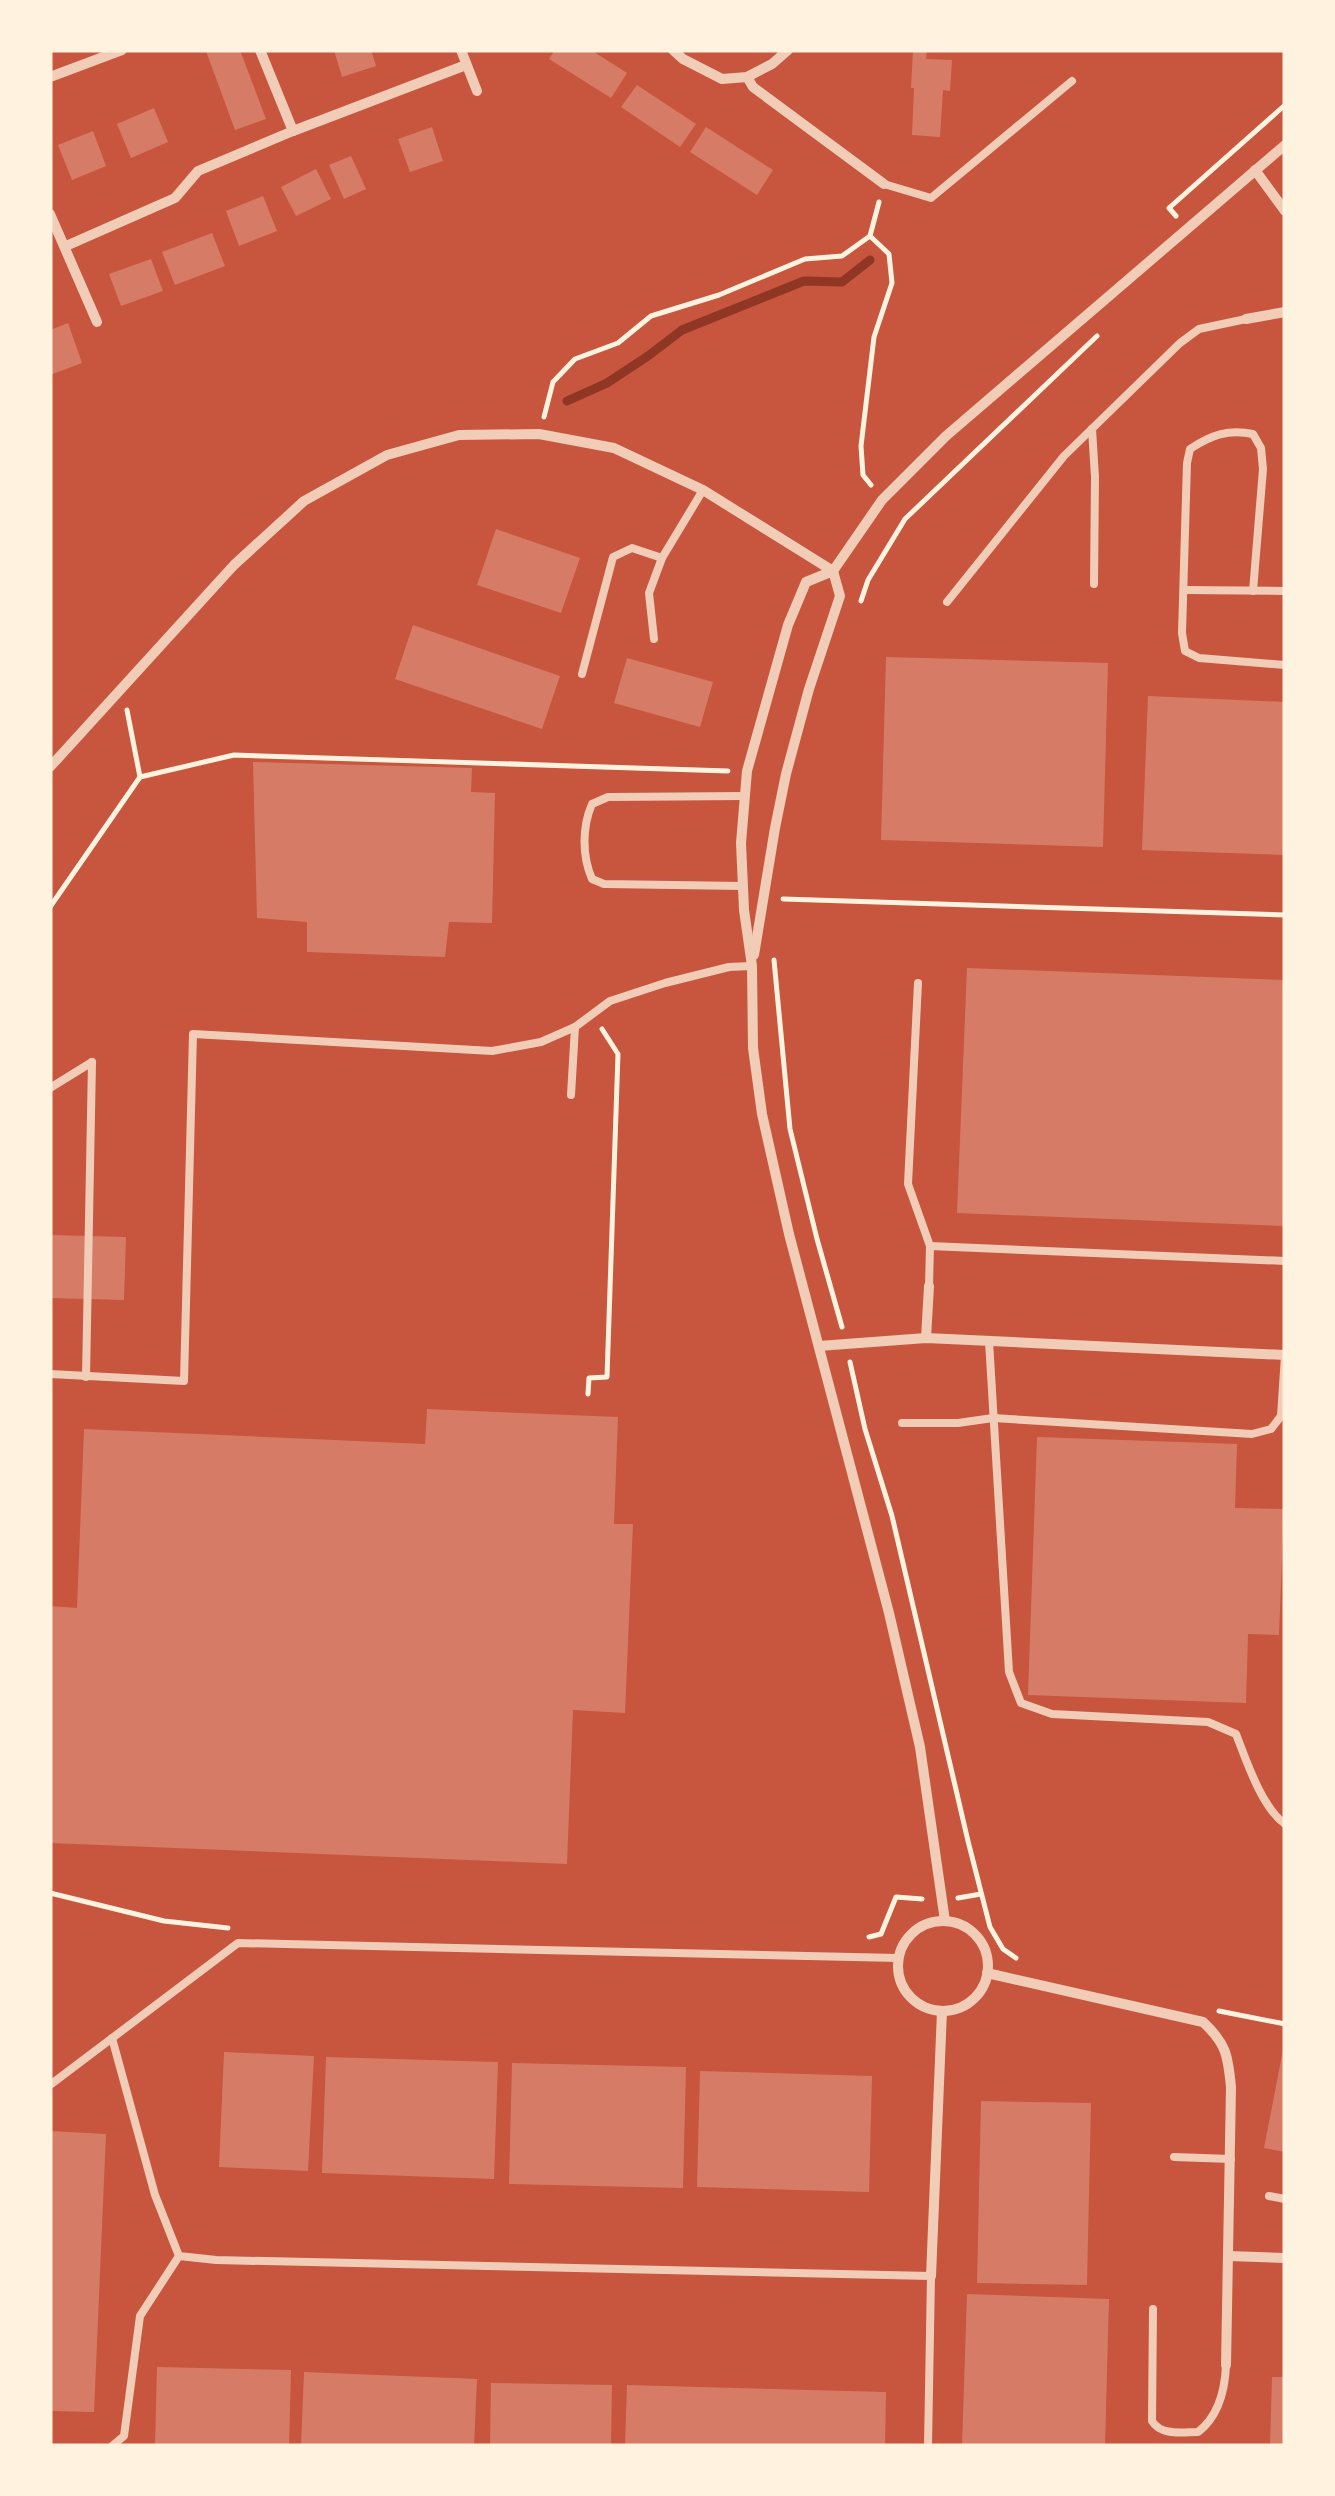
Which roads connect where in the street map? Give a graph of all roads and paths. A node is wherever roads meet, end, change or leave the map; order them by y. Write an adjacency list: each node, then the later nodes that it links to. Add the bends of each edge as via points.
1 (122, 50): 8 (street)
2 (260, 50): 12 (street)
3 (461, 50): 6 (street)
4 (673, 50): 7 (street, via 722,79)
5 (788, 50): 7 (street)
6 (466, 65): 10 (street); 12 (street)
7 (747, 77): 15 (street)
8 (50, 78)
9 (1072, 81): 15 (lane, via 931,198)
10 (477, 91)
11 (1285, 105): 16 (path)
12 (293, 131): 20 (street, via 198,171 175,198)
13 (1285, 145): 14 (street)
14 (1255, 170): 17 (street); 28 (street, via 946,436)
15 (884, 184): 19 (path)
16 (1169, 208)
17 (1285, 211)
18 (50, 214): 20 (street)
19 (870, 236): 26 (path, via 842,256 805,259 651,316 618,343 575,359 554,382); 28 (path, via 889,254 892,283 874,337 861,446 863,475)
20 (66, 246): 23 (street)
21 (1285, 312): 22 (street)
22 (1246, 319): 25 (lane, via 1198,330)
23 (98, 322)
24 (1107, 326): 36 (path, via 905,519 868,580)
25 (1092, 428): 31 (lane); 35 (lane)
26 (539, 434): 27 (street, via 614,448); 40 (street, via 460,435 387,455 304,500 234,564)
27 (703, 490): 29 (lane); 30 (street)
28 (882, 500): 30 (street)
29 (662, 558): 37 (lane, via 649,593); 39 (lane, via 632,548 613,557)
30 (833, 571): 42 (street, via 806,582); 46 (street, via 840,596 808,689)
31 (1094, 584)
32 (1184, 590): 33 (lane); 33 (lane, via 1190,448 1235,430 1253,434 1261,448); 38 (lane, via 1185,651)
33 (1253, 591): 34 (lane)
34 (1285, 591)
35 (947, 602)
36 (856, 616)
37 (654, 640)
38 (1285, 665)
39 (582, 674)
40 (122, 688): 41 (street); 43 (path)
41 (50, 766)
42 (747, 771): 43 (path, via 234,755); 44 (street)
43 (140, 777): 47 (path)
44 (745, 796): 45 (street); 45 (lane, via 608,796 592,804 585,820 592,879)
45 (743, 886): 50 (street)
46 (764, 897): 48 (path); 50 (street)
47 (50, 907)
48 (1285, 915)
49 (774, 952): 56 (path, via 790,1129)
50 (752, 966): 52 (lane, via 666,983 610,1001); 62 (street, via 762,1114)
51 (918, 983): 57 (lane, via 908,1184)
52 (593, 1014): 53 (lane); 66 (path, via 618,1054 606,1377 589,1378)
53 (575, 1027): 55 (lane); 65 (lane, via 492,1051 193,1034 184,1381)
54 (50, 1088): 65 (lane, via 92,1062)
55 (572, 1095)
56 (817, 1239)
57 (930, 1246): 58 (lane); 59 (lane)
58 (1285, 1261)
59 (929, 1286): 60 (street)
60 (926, 1338): 61 (street); 62 (street)
61 (989, 1341): 63 (street); 67 (lane)
62 (818, 1346): 71 (street, via 920,1747)
63 (1285, 1355): 67 (lane, via 1281,1416 1271,1429 1252,1434)
64 (50, 1374): 65 (lane)
65 (86, 1377)
66 (588, 1394)
67 (993, 1418): 68 (lane); 70 (lane, via 1008,1672 1021,1703 1052,1714 1208,1722 1236,1734 1275,1817)
68 (902, 1423)
69 (878, 1471): 72 (path, via 990,1927)
70 (1285, 1824)
71 (946, 1921): 73 (street, via 911,1934); 74 (street, via 973,1932)
72 (1002, 1948)
73 (898, 1958): 75 (street, via 908,1995); 76 (lane, via 238,1943)
74 (988, 1973): 75 (street, via 977,1996); 79 (street, via 1204,2022 1228,2056)
75 (942, 2012): 85 (street)
76 (112, 2038): 77 (lane); 82 (lane, via 154,2195)
77 (50, 2085)
78 (1174, 2157): 79 (lane)
79 (1231, 2159): 83 (street)
80 (1269, 2196): 81 (lane)
81 (1285, 2199)
82 (179, 2256): 85 (lane); 88 (lane, via 140,2316 124,2436)
83 (1228, 2256): 84 (street); 87 (street)
84 (1285, 2258)
85 (932, 2276): 89 (lane)
86 (1153, 2309): 87 (lane, via 1156,2428 1198,2432 1207,2425 1222,2396)
87 (1226, 2365)
88 (112, 2446)
89 (928, 2446)

